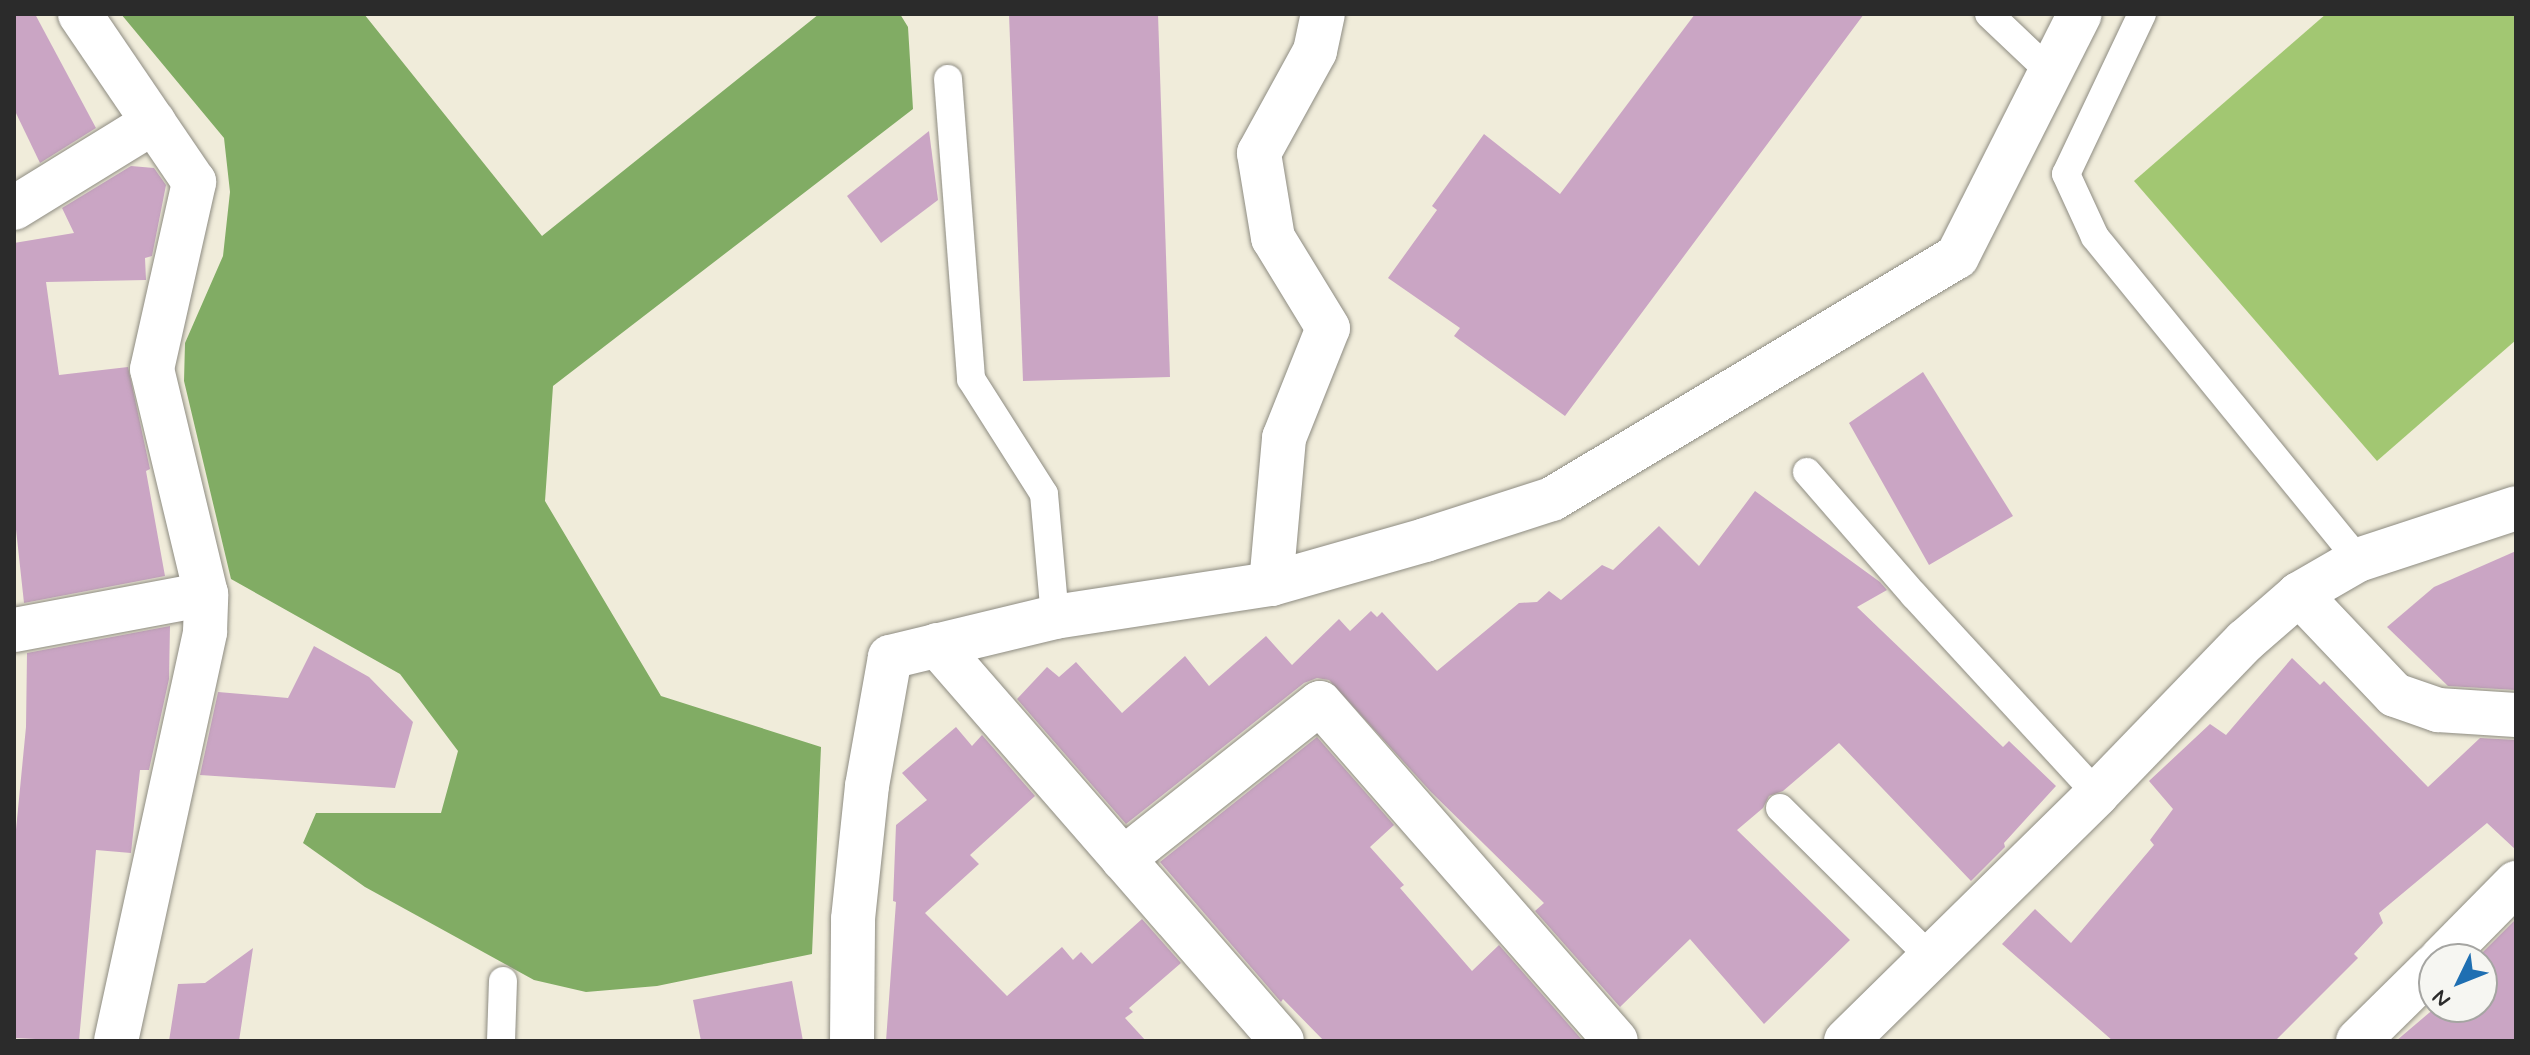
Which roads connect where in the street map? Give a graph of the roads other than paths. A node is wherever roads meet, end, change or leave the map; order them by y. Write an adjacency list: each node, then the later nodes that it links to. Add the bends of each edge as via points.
1 (80, 14): 8 (street)
2 (1323, 14): 13 (street, via 1315,51 1259,153 1273,238 1328,328 1284,438)
3 (1989, 14): 6 (lane)
4 (2080, 14): 6 (street)
5 (2142, 14): 12 (lane, via 2066,174 2095,237)
6 (2049, 71): 13 (street, via 1957,257 1552,499)
7 (948, 79): 16 (lane, via 971,379 1044,494)
8 (154, 122): 9 (street); 14 (street, via 194,182 152,369)
9 (14, 208)
10 (1807, 472): 20 (lane)
11 (2516, 508): 12 (street)
12 (2358, 560): 15 (street)
13 (1271, 584): 16 (street)
14 (206, 594): 17 (street); 28 (street, via 205,632)
15 (2299, 594): 19 (street, via 2395,695 2438,710); 20 (street, via 2245,641)
16 (1055, 617): 18 (street)
17 (14, 630)
18 (937, 645): 22 (street); 30 (street, via 890,657 867,786 853,919)
19 (2516, 715)
20 (2097, 794): 25 (street)
21 (1780, 808): 25 (lane)
22 (1123, 859): 31 (street); 32 (street, via 1320,703)
23 (2516, 883): 24 (street)
24 (2457, 943)
25 (1930, 957): 33 (street)
26 (503, 981): 29 (lane)
27 (2418, 982): 34 (street)
28 (116, 1041)
29 (501, 1041)
30 (852, 1041)
31 (1282, 1041)
32 (1616, 1041)
33 (1846, 1041)
34 (2358, 1041)

